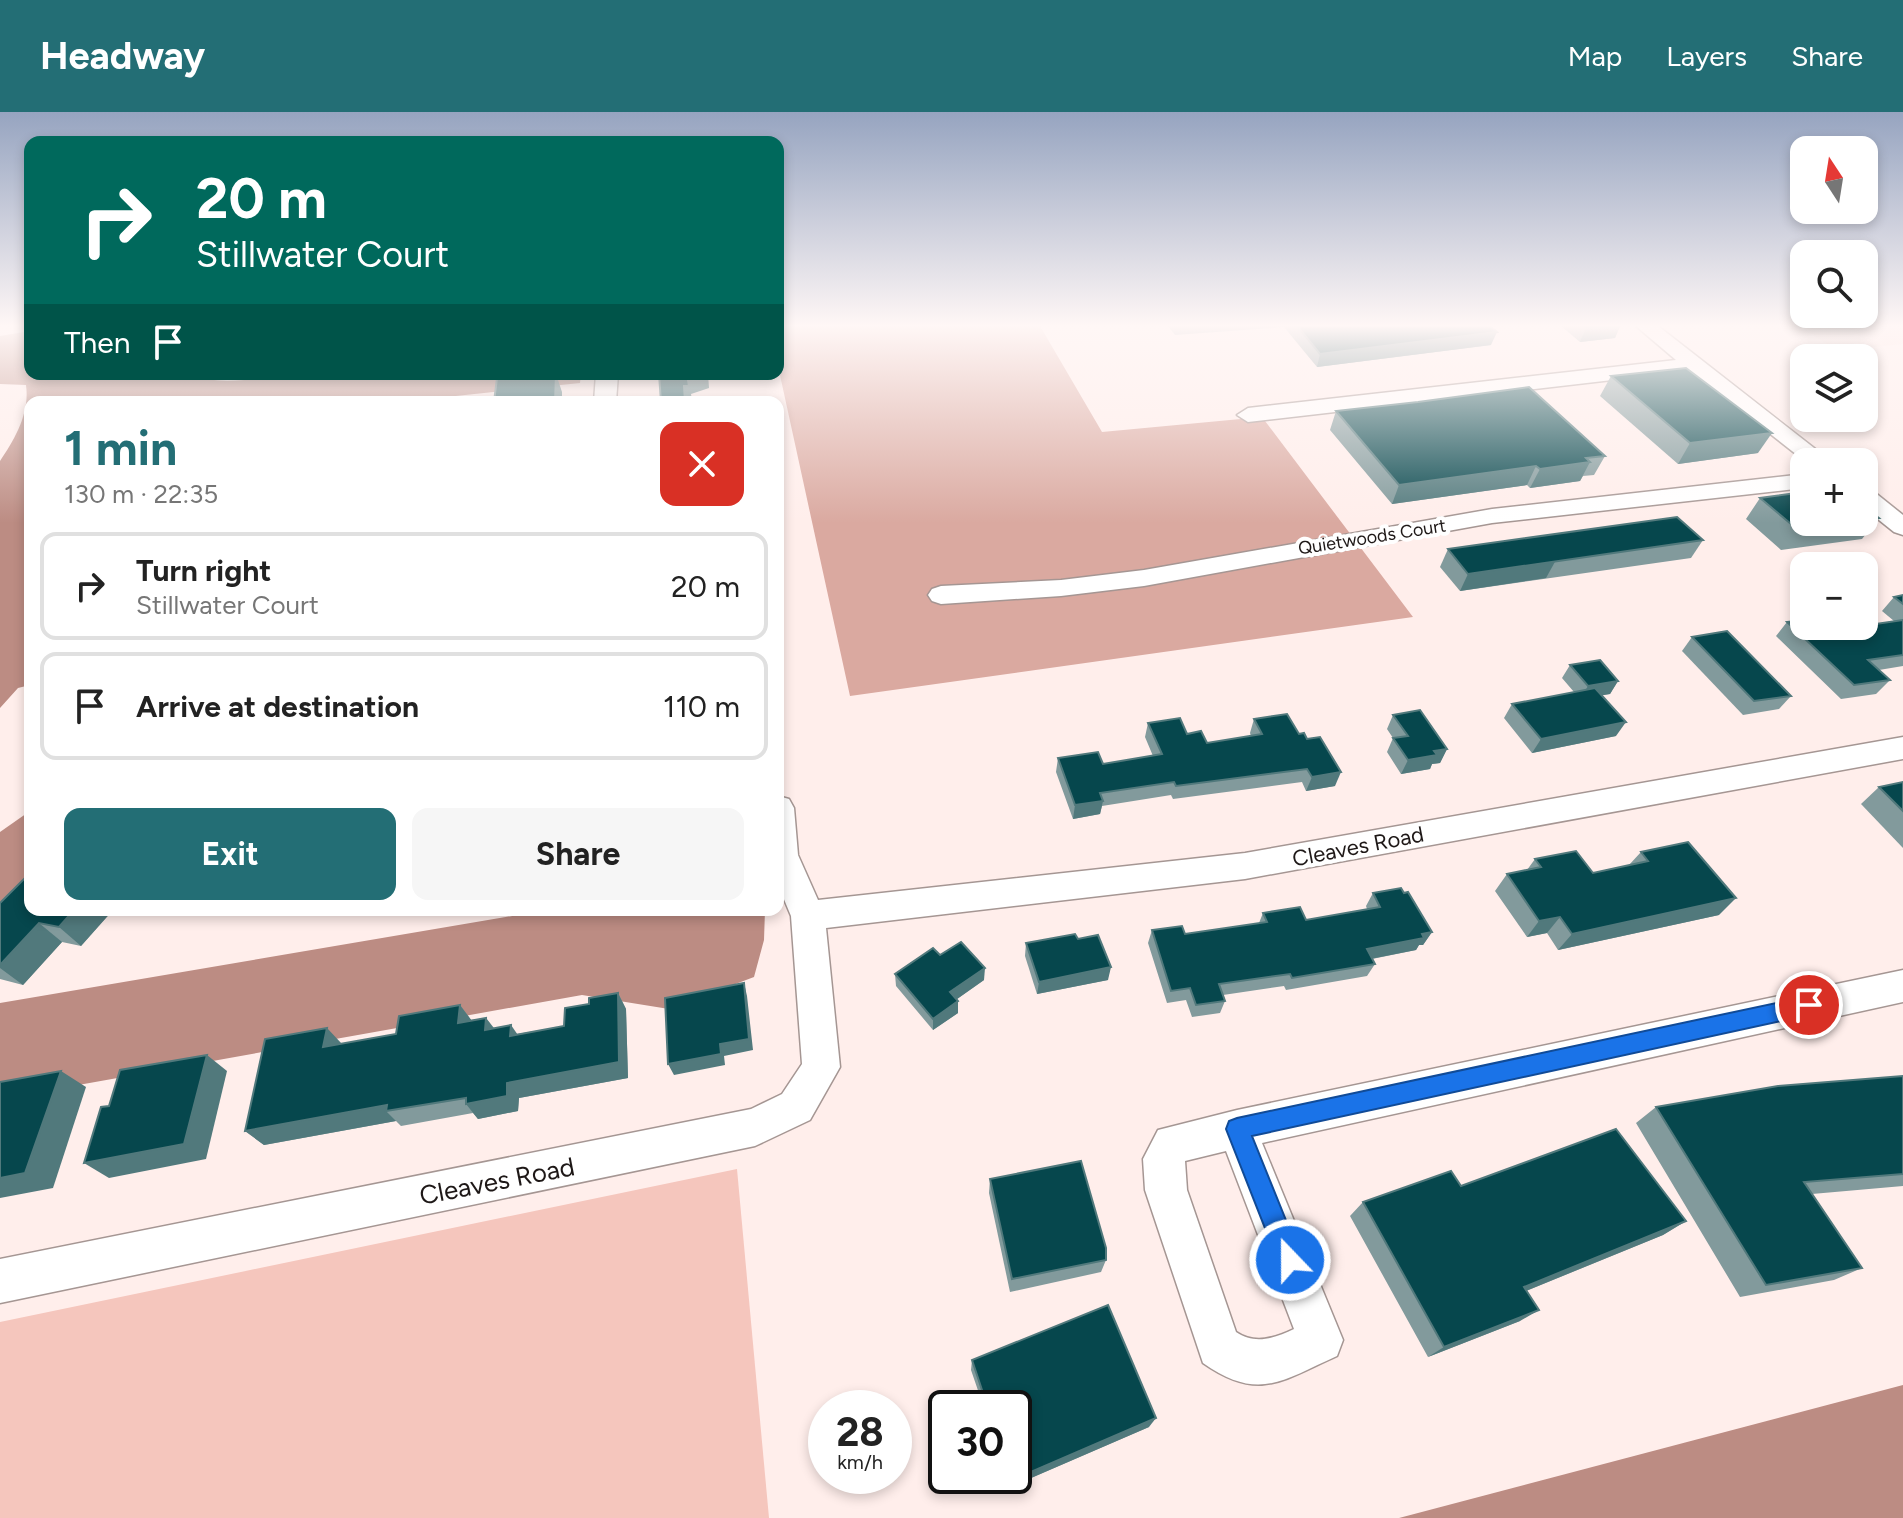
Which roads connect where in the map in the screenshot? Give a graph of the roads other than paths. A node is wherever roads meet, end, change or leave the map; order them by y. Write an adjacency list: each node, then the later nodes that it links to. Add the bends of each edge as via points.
1 (1453, 392): 3 (street)
2 (1730, 392): 4 (street)
3 (1248, 415)
4 (1802, 448)
5 (1790, 483): 8 (street, Quietwoods Court, via 1492,516 1144,578)
6 (1878, 507): 7 (street)
7 (1903, 527)
8 (941, 595)
9 (1903, 748): 11 (street, Cleaves Road, via 1245,866)
10 (784, 860): 11 (street, Cleaves Road)
11 (808, 916): 14 (street, Cleaves Road, via 821,1067 796,1107 755,1127)
12 (1903, 986): 13 (street)
13 (1237, 1129): 13 (street, via 1321,1340 1274,1361 1241,1362 1219,1347 1166,1190 1163,1159 1172,1144)
14 (0, 1281)

